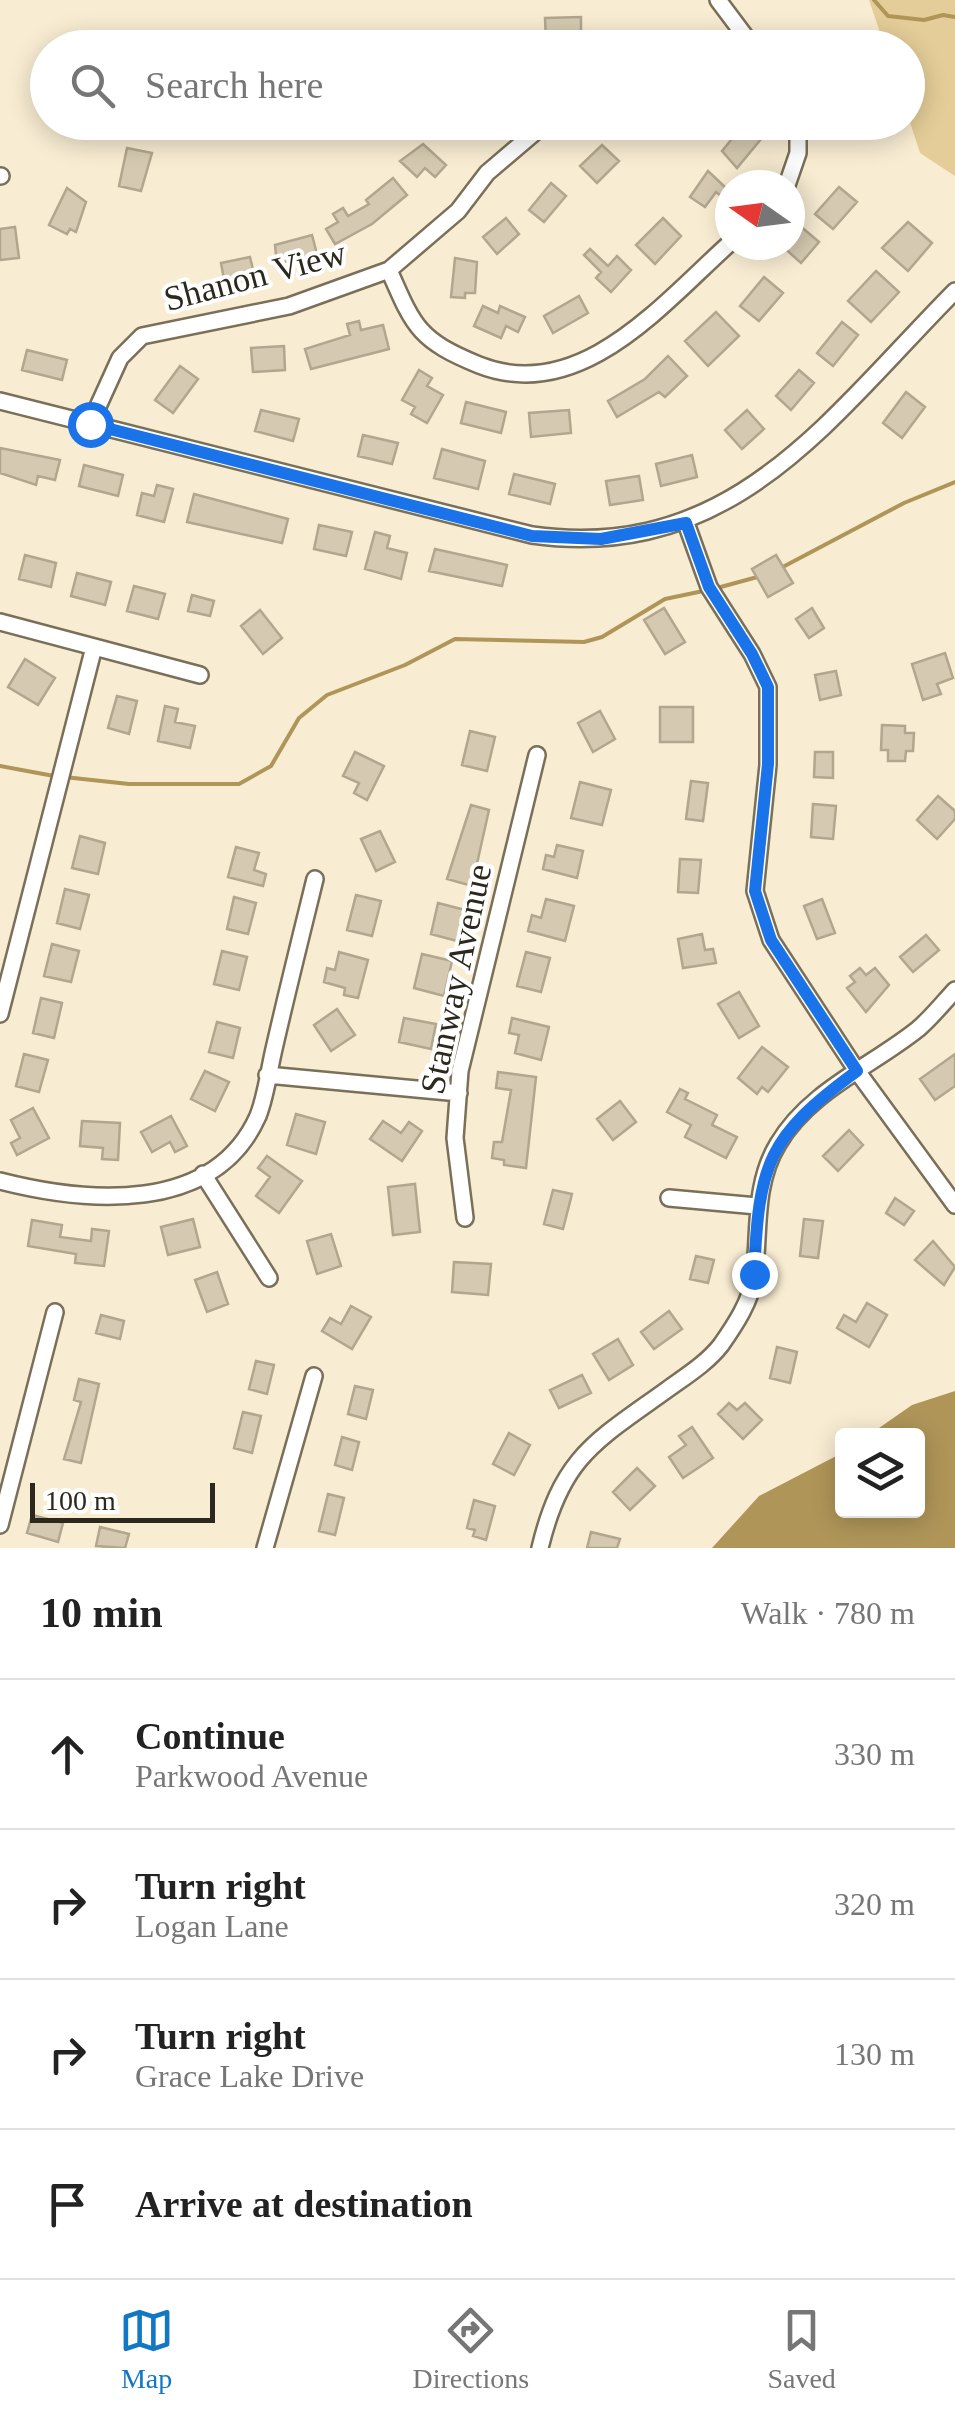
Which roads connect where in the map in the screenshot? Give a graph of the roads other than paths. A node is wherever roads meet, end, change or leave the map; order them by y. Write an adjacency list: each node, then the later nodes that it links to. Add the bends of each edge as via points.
1 (718, 0): 2 (street)
2 (740, 30)
3 (526, 140): 7 (street, Shanon View, via 488,173 458,212)
4 (798, 140): 5 (street)
5 (792, 170)
6 (715, 256): 7 (street, via 604,350 566,370 529,376 498,372 444,350 414,327)
7 (389, 270): 10 (street, Shanon View, via 289,306 142,336 120,358)
8 (955, 292): 11 (street, via 779,469 731,503)
9 (0, 400): 10 (street)
10 (90, 424): 11 (street, via 532,536 601,539)
11 (686, 523): 19 (street, via 709,587 768,687 755,891 771,940)
12 (0, 622): 13 (street)
13 (94, 647): 14 (street); 18 (street)
14 (200, 675)
15 (538, 755): 21 (street, Stanway Avenue)
16 (315, 878): 20 (street)
17 (955, 990): 19 (street, via 920,1028)
18 (0, 1014)
19 (857, 1071): 25 (street); 26 (street, via 792,1122 775,1147)
20 (268, 1076): 21 (street); 22 (street, via 258,1117)
21 (459, 1093): 27 (street, Stanway Avenue, via 455,1138)
22 (204, 1174): 23 (street, via 182,1188 140,1197); 28 (street)
23 (0, 1181)
24 (670, 1198): 26 (street)
25 (955, 1205)
26 (757, 1206): 33 (street, via 754,1280 734,1325 693,1370 585,1449 553,1500)
27 (465, 1218)
28 (269, 1278)
29 (55, 1312): 31 (street)
30 (314, 1376): 32 (street)
31 (0, 1526)
32 (264, 1548)
33 (540, 1548)

